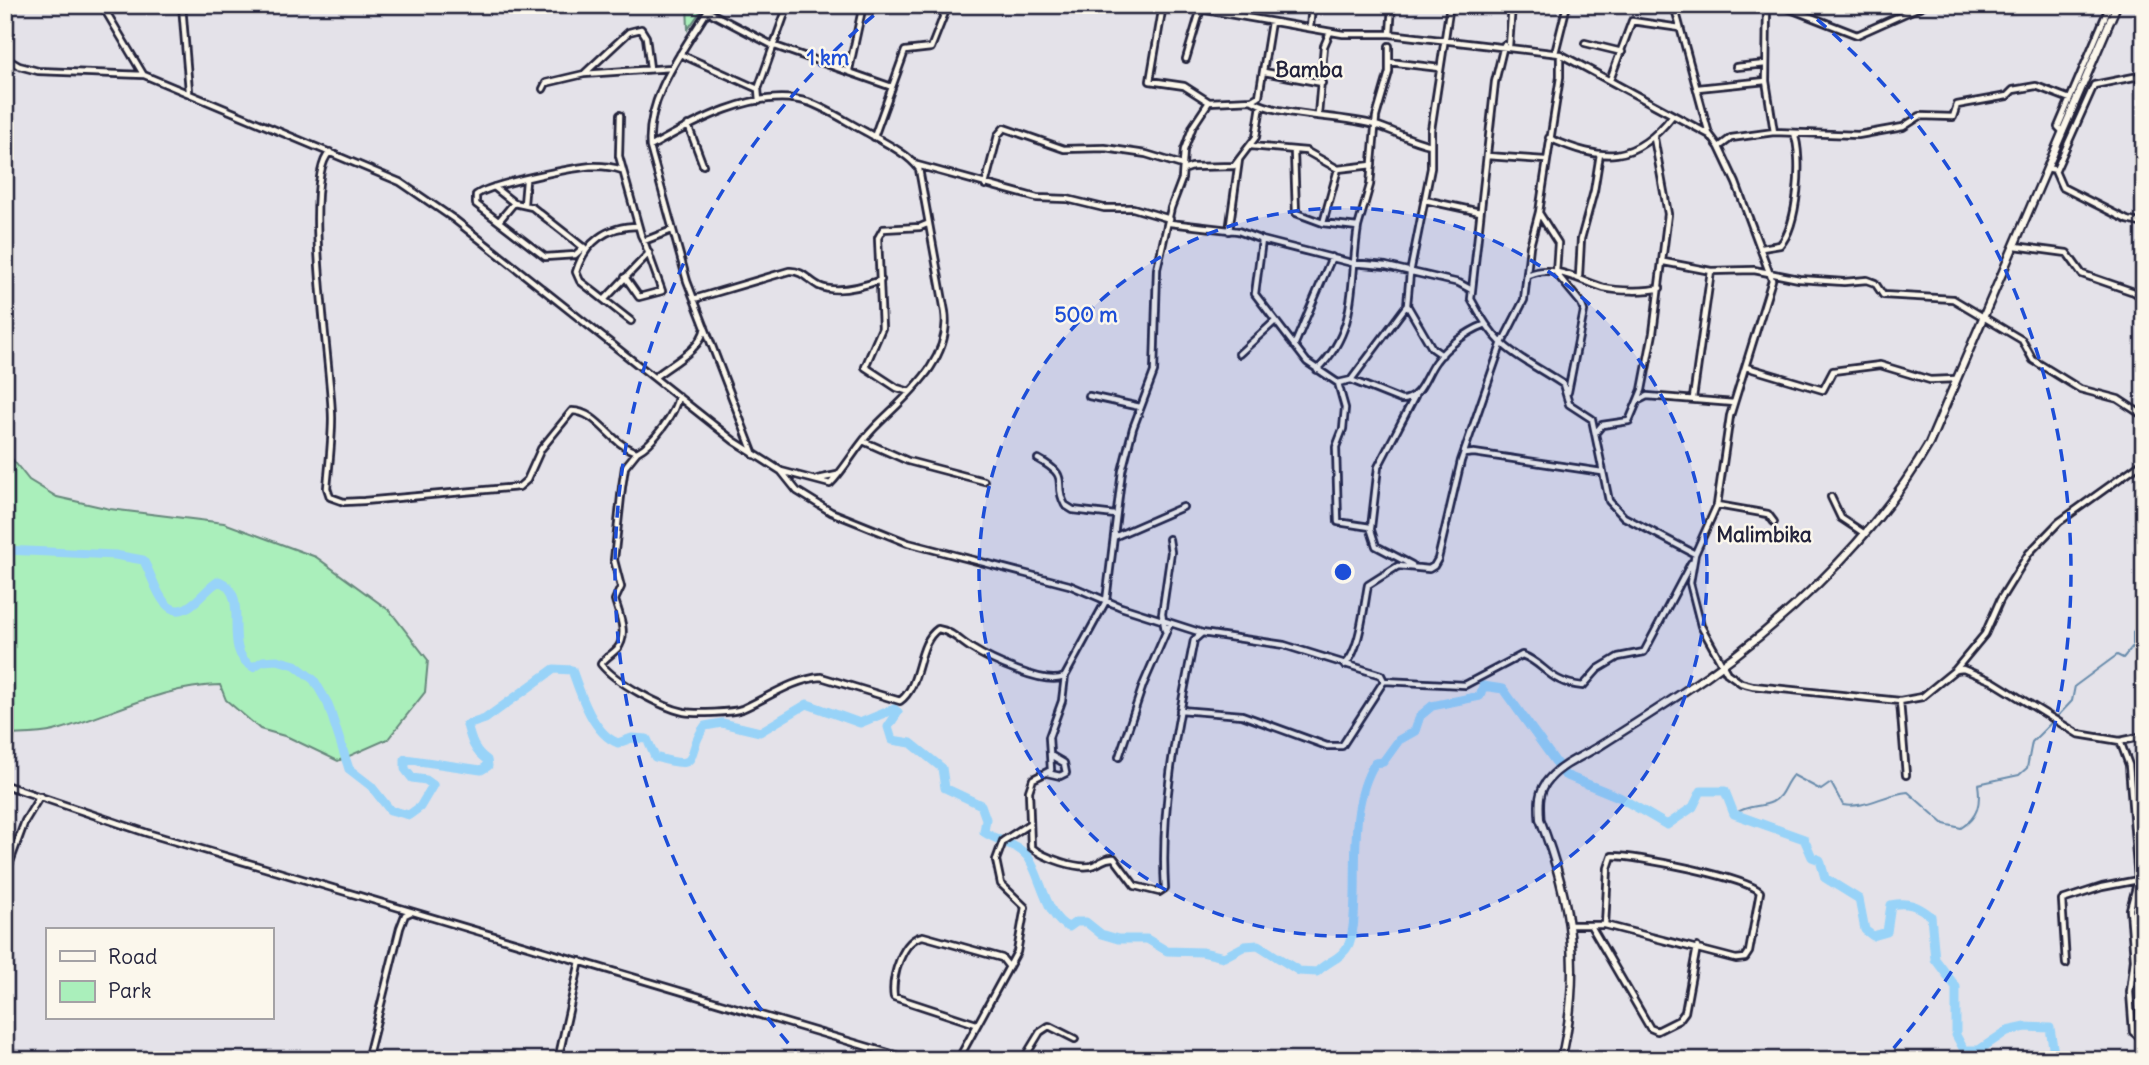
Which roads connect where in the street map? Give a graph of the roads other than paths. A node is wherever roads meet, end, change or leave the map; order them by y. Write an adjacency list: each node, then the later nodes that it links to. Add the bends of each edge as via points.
1 (102, 5): 50 (street)
2 (182, 5): 55 (street)
3 (409, 5): 22 (street)
4 (711, 5): 24 (street)
5 (788, 5): 33 (street)
6 (863, 5): 47 (street)
7 (948, 5): 56 (street, via 931,48 905,51)
8 (1163, 5): 65 (street, via 1150,81 1184,86)
9 (1177, 5): 25 (street)
10 (1202, 5): 25 (street)
11 (1312, 5): 28 (street)
12 (1401, 5): 23 (street)
13 (1450, 5): 31 (street)
14 (1512, 5): 34 (street)
15 (1566, 5): 37 (street)
16 (1674, 5): 27 (street)
17 (1780, 5): 18 (street, via 1857,36)
18 (1924, 5)
19 (2110, 5): 62 (street)
20 (2117, 5): 73 (main road)
21 (1768, 6): 42 (street)
22 (382, 8)
23 (1391, 8): 30 (street)
24 (707, 11): 33 (street); 38 (street)
25 (1200, 12): 26 (street); 40 (street)
26 (1271, 22): 28 (street); 48 (street)
27 (1681, 28): 36 (street, via 1633,21); 58 (street)
28 (1310, 29): 29 (street)
29 (1330, 32): 30 (street); 54 (street, via 1324,46)
30 (1390, 34): 31 (street)
31 (1444, 40): 34 (street); 46 (street)
32 (1586, 43): 36 (street)
33 (772, 45): 47 (street); 60 (street)
34 (1506, 45): 37 (street); 86 (street, via 1496,76)
35 (1389, 46): 41 (street)
36 (1622, 52): 52 (street)
37 (1558, 53): 52 (street); 77 (street, via 1560,77)
38 (680, 54): 45 (street); 60 (street)
39 (5, 58): 50 (street, via 38,71)
40 (1186, 59)
41 (1389, 62): 46 (street); 71 (street)
42 (1766, 64): 43 (street); 53 (street)
43 (1736, 67)
44 (650, 68): 45 (street); 49 (street); 49 (street, via 641,29 624,36)
45 (671, 68): 81 (street, via 656,107)
46 (1440, 68): 79 (street)
47 (849, 71): 56 (street)
48 (1264, 72): 54 (street); 63 (street, via 1262,92)
49 (584, 74): 59 (street, via 546,83)
50 (144, 75): 57 (street)
51 (2144, 75): 95 (street, via 2094,85)
52 (1610, 80): 69 (street)
53 (1766, 82): 58 (street); 72 (street)
54 (1322, 83): 68 (street)
55 (187, 84): 57 (street); 61 (street)
56 (892, 87): 76 (street)
57 (180, 88): 61 (street)
58 (1698, 88): 75 (street)
59 (543, 89)
60 (758, 89): 64 (street)
61 (190, 92): 83 (street)
62 (2070, 99): 73 (street, via 2058,127); 74 (street, via 2036,86 1957,105 1953,117 1920,116 1903,127 1858,135)
63 (1252, 100): 65 (street); 66 (street)
64 (759, 101): 70 (street); 76 (street, via 810,103)
65 (1209, 102): 92 (street, via 1193,126)
66 (1261, 105): 68 (street); 80 (street)
67 (620, 115): 94 (street)
68 (1318, 115): 71 (street)
69 (1673, 115): 75 (street); 78 (street)
70 (688, 125): 81 (street); 89 (street)
71 (1375, 125): 79 (street); 91 (street)
72 (1774, 132): 74 (street); 82 (street, via 1731,138)
73 (2064, 132): 95 (main road)
74 (1794, 133): 118 (street, via 1798,170 1790,222 1780,245)
75 (1710, 135): 82 (street)
76 (874, 137): 90 (street)
77 (1549, 138): 85 (street); 88 (street)
78 (1654, 138): 85 (street, via 1639,148); 122 (street, via 1668,214)
79 (1431, 145): 99 (street)
80 (1251, 146): 84 (street); 87 (street)
81 (650, 147): 113 (street)
82 (1719, 147): 118 (street)
83 (330, 152): 149 (street, via 400,182 454,219); 167 (street, via 324,159 317,229 331,390 330,497 364,501 519,487 541,449 572,411 583,413)
84 (1294, 152): 93 (street, via 1306,151); 108 (street, via 1296,213)
85 (1600, 154): 129 (street, via 1581,239)
86 (1487, 156): 88 (street); 102 (street)
87 (1239, 159): 92 (street, via 1224,168); 114 (street)
88 (1545, 160): 103 (street)
89 (703, 165)
90 (917, 165): 97 (street); 107 (street)
91 (1372, 165): 93 (street); 112 (street)
92 (1183, 168): 97 (street, via 1146,154 1064,149 1004,128); 105 (street)
93 (1338, 169): 108 (street)
94 (622, 170): 96 (street, via 592,166); 104 (street)
95 (2051, 170): 109 (street, via 2062,187); 117 (main road)
96 (526, 180): 98 (street); 101 (street)
97 (985, 185): 105 (street, via 1037,198 1133,208)
98 (494, 187): 100 (street); 106 (street, via 482,190 474,201)
99 (1425, 200): 102 (street); 125 (street)
100 (514, 203): 101 (street); 106 (street)
101 (524, 204): 119 (street)
102 (1480, 212): 133 (street)
103 (1539, 212): 126 (street, via 1558,243); 128 (street)
104 (634, 213): 110 (street); 111 (street)
105 (1170, 221): 114 (street); 163 (street, via 1157,269 1154,372)
106 (499, 222): 119 (street, via 545,257 575,255)
107 (927, 223): 131 (street, via 879,232); 153 (street, via 946,321 935,359)
108 (1323, 223): 112 (street)
109 (2144, 224)
110 (622, 226): 111 (street); 119 (street)
111 (638, 226): 116 (street)
112 (1359, 227): 123 (street)
113 (672, 230): 116 (street); 135 (street)
114 (1229, 231): 115 (street)
115 (1262, 240): 121 (street); 140 (street, via 1255,295)
116 (644, 241): 120 (street)
117 (2015, 246): 136 (street, via 2067,253 2082,274); 138 (main road)
118 (1762, 248): 127 (street)
119 (585, 249): 134 (street, via 576,276)
120 (649, 253): 130 (street); 130 (street, via 660,293 639,297)
121 (1332, 257): 123 (street); 144 (street)
122 (1664, 262): 124 (street); 132 (street)
123 (1352, 264): 125 (street); 148 (street, via 1353,301 1347,321 1339,345)
124 (1711, 271): 127 (street); 158 (street)
125 (1410, 272): 133 (street); 137 (street)
126 (1556, 273): 128 (street); 129 (street); 154 (street, via 1584,311)
127 (1771, 274): 138 (street, via 1831,282 1867,280 1883,295 1953,299); 147 (street, via 1770,292)
128 (1528, 275): 143 (street, via 1520,311)
129 (1579, 276): 132 (street, via 1605,288)
130 (625, 277): 134 (street)
131 (881, 280): 135 (street, via 832,289 789,271); 153 (street, via 881,333 865,367)
132 (1660, 288): 159 (street)
133 (1470, 289): 141 (street)
134 (606, 298): 139 (street)
135 (694, 299): 142 (street)
136 (2144, 299)
137 (1407, 304): 146 (street, via 1432,348); 151 (street)
138 (1982, 317): 150 (main road); 164 (street, via 2022,340 2033,360 2080,388 2118,399)
139 (631, 321)
140 (1274, 322): 144 (street); 145 (street)
141 (1484, 325): 143 (street); 146 (street)
142 (705, 326): 149 (street, via 704,336 694,347); 168 (street)
143 (1501, 345): 154 (street, via 1563,384); 169 (street)
144 (1294, 346): 148 (street)
145 (1239, 354)
146 (1442, 355): 155 (street)
147 (1746, 367): 150 (street, via 1823,390 1833,371 1872,364 1930,380); 161 (street)
148 (1317, 370): 152 (street)
149 (655, 376): 156 (street)
150 (1956, 379): 181 (main road, via 1929,444)
151 (1351, 380): 152 (street); 155 (street, via 1401,400)
152 (1338, 383): 180 (street, via 1345,408 1336,447 1337,520)
153 (910, 392): 166 (street)
154 (1568, 392): 165 (street, via 1569,404 1592,419)
155 (1415, 395): 180 (street, via 1378,467)
156 (678, 396): 160 (street); 162 (street)
157 (1089, 396): 163 (street)
158 (1693, 398): 159 (street, via 1647,396); 161 (street)
159 (1639, 401): 165 (street, via 1629,421 1602,425)
160 (686, 402): 162 (street); 168 (street)
161 (1734, 402): 176 (street)
162 (677, 404): 167 (street)
163 (1140, 407): 178 (street)
164 (2144, 416)
165 (1596, 432): 173 (street)
166 (863, 441): 172 (street, via 837,475 817,479); 174 (street, via 908,461)
167 (638, 452): 193 (street, via 625,467 614,559 621,587 615,600 622,613 621,639 601,664 625,684 684,712 735,711 772,692 821,677 900,701 938,629 1042,680)
168 (754, 455): 172 (street)
169 (1463, 455): 173 (street); 186 (street, via 1434,566)
170 (1038, 459): 178 (street, via 1061,479 1065,505)
171 (2144, 461): 192 (street, via 2059,522 2029,553 1985,634)
172 (781, 471): 187 (street, via 797,491 845,519 924,548 1069,585)
173 (1602, 472): 184 (street, via 1609,501 1618,512)
174 (984, 481)
175 (1831, 497): 181 (street, via 1841,518)
176 (1717, 505): 179 (street, via 1768,514); 184 (street)
177 (1182, 507): 182 (street)
178 (1115, 515): 182 (street)
179 (1774, 522)
180 (1371, 529): 186 (street, via 1376,545)
181 (1866, 534): 191 (main road)
182 (1114, 537): 187 (street)
183 (1169, 539): 188 (street, via 1162,614)
184 (1695, 554): 185 (street)
185 (1693, 561): 191 (street, via 1694,609); 194 (street, via 1644,652 1618,657 1598,669 1583,686 1553,677 1522,655 1465,685)
186 (1412, 565): 190 (street, via 1398,566 1368,585 1352,657)
187 (1106, 601): 188 (street); 193 (street)
188 (1167, 622): 189 (street); 200 (street)
189 (1202, 633): 190 (street, via 1284,645); 196 (street, via 1194,640)
190 (1343, 665): 194 (street, via 1381,676)
191 (1724, 665): 195 (street, via 1741,684); 211 (main road, via 1566,766 1540,794 1540,819)
192 (1955, 670): 195 (street, via 1930,692); 198 (street, via 1971,671 2078,734)
193 (1065, 676): 199 (street, via 1049,737)
194 (1384, 681): 196 (street, via 1342,746 1327,746 1242,715)
195 (1900, 701): 202 (street)
196 (1180, 710): 205 (street, via 1163,829 1162,891 1135,886 1114,858 1085,866 1042,858 1031,847)
197 (2144, 736): 198 (street)
198 (2120, 741): 207 (street, via 2129,765)
199 (1051, 755): 201 (street, via 1053,764); 201 (street, via 1064,763 1066,773)
200 (1119, 757)
201 (1046, 774): 205 (street, via 1033,779)
202 (1906, 775)
203 (5, 785): 204 (street)
204 (40, 796): 206 (street, via 25,821); 210 (street)
205 (1030, 823): 219 (street, via 1003,841 997,852 1001,884 1025,907 1017,952)
206 (5, 876)
207 (2138, 880): 208 (street); 218 (street, via 2062,900)
208 (2136, 892): 209 (street); 216 (street, via 2130,909)
209 (2144, 895)
210 (411, 912): 217 (street); 224 (street, via 400,928)
211 (1571, 925): 213 (street); 223 (main road, via 1574,986)
212 (1605, 925): 213 (street); 214 (street); 214 (street, via 1612,856 1693,870 1758,888 1761,897 1745,958)
213 (1591, 926): 214 (street, via 1650,1028 1657,1031 1685,1012)
214 (1697, 947)
215 (2144, 952): 216 (street)
216 (2134, 960): 222 (street, via 2130,992 2133,1032)
217 (580, 961): 225 (street); 226 (street)
218 (2066, 964)
219 (1009, 968): 220 (street); 220 (street, via 1002,958 923,936 907,944 894,997)
220 (976, 1024): 227 (street)
221 (1075, 1039): 228 (street, via 1049,1026 1040,1032)
222 (2144, 1041)
223 (1562, 1058): 229 (street)
224 (367, 1060)
225 (558, 1060)
226 (912, 1060)
227 (958, 1060)
228 (1023, 1060)
229 (1576, 1060)

